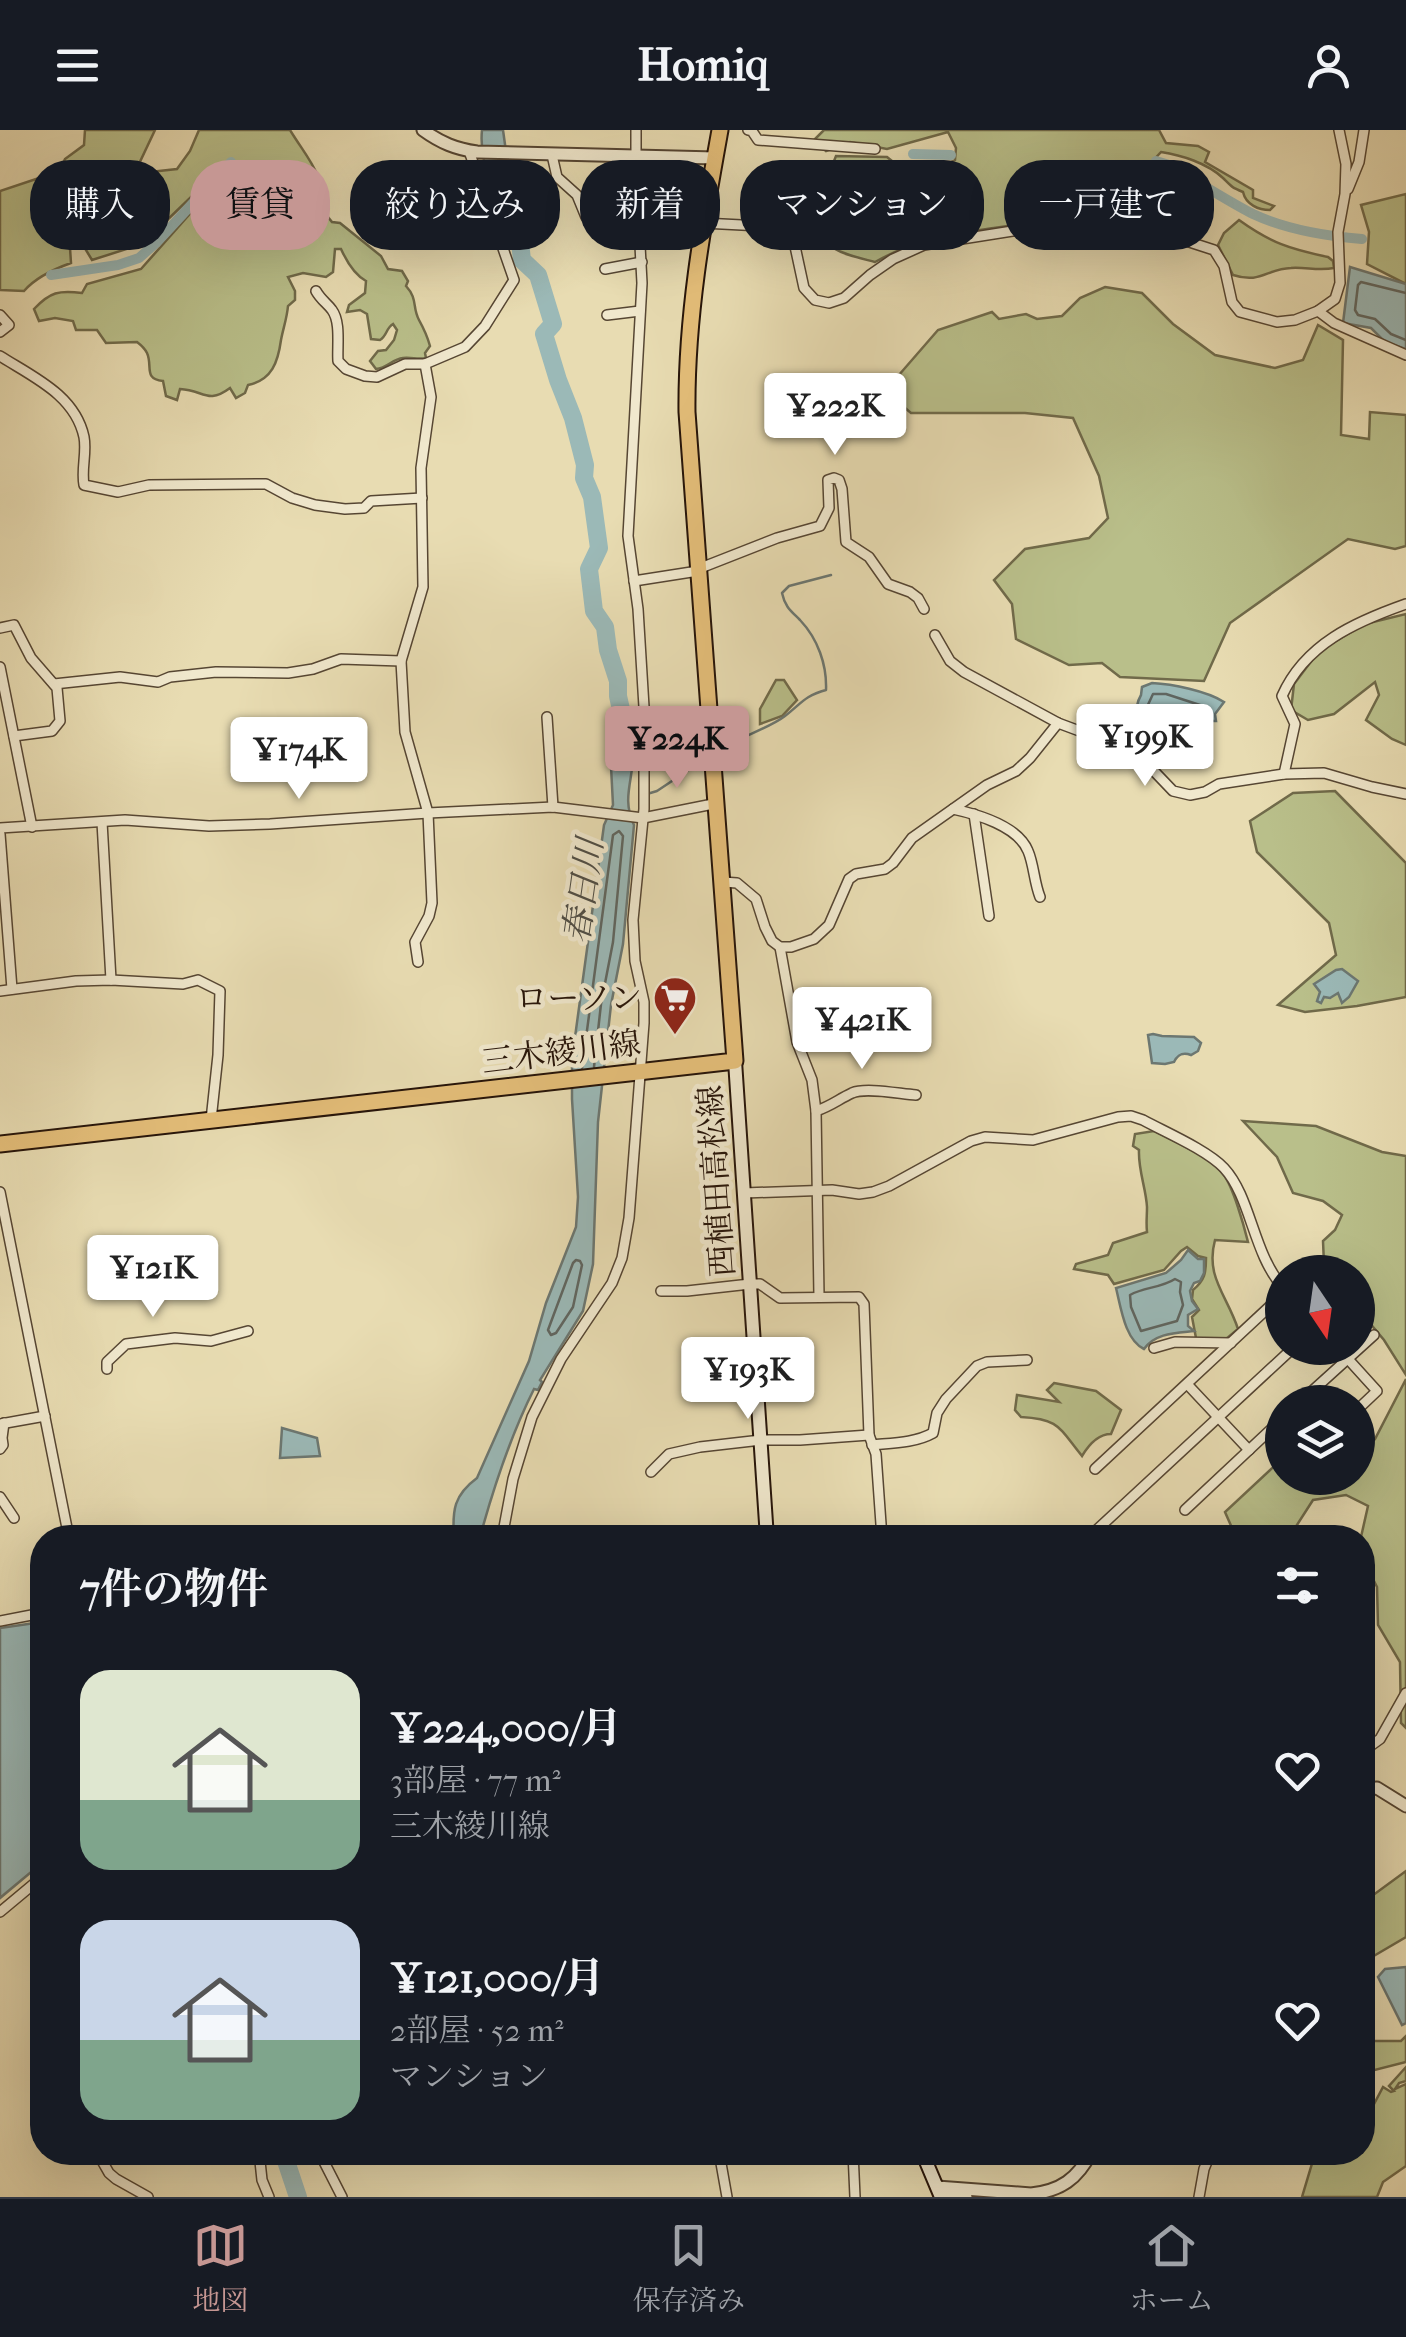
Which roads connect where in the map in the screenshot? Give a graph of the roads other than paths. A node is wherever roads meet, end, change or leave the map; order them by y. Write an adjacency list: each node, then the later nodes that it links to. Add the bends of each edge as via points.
1 (423, 130): 8 (street)
2 (636, 130): 10 (street)
3 (720, 130): 11 (main road)
4 (748, 130): 7 (street, via 758,140)
5 (1339, 130): 13 (street)
6 (1364, 130): 13 (street)
7 (875, 149)
8 (473, 151): 9 (street); 28 (street, via 514,280 465,347)
9 (552, 154): 10 (street); 14 (street, via 557,176)
10 (636, 157): 11 (street); 12 (street)
11 (715, 158)
12 (636, 160)
13 (1345, 194): 22 (street, via 1340,284 1336,300)
14 (580, 202)
15 (720, 227): 22 (street, via 786,230 804,288 814,300 829,303 924,245 1093,223 1140,226 1214,250 1240,312 1278,322)
16 (641, 250): 18 (street)
17 (699, 250): 30 (main road, via 686,362)
18 (642, 262): 19 (street); 21 (street)
19 (605, 269)
20 (316, 292): 28 (street, via 332,309 338,361 346,368 377,377 405,364)
21 (640, 311): 24 (street); 31 (street, via 628,515)
22 (1318, 311): 26 (street)
23 (0, 315): 25 (street, via 9,325)
24 (607, 315)
25 (0, 332)
26 (1406, 355)
27 (0, 356): 29 (street, via 74,411 84,440 84,485 118,492 148,485 266,484 314,505 346,509)
28 (425, 364): 29 (street, via 430,397)
29 (422, 498): 36 (street, via 422,587)
30 (698, 570): 31 (street); 33 (street, via 820,526 829,508 828,480 834,478 842,489 846,542); 44 (main road)
31 (634, 581): 49 (street, via 646,764)
32 (1406, 604): 42 (street, via 1315,649 1290,679 1282,696 1295,724)
33 (924, 609)
34 (0, 628): 38 (street, via 14,626)
35 (935, 635): 40 (street, via 964,672)
36 (400, 661): 38 (street, via 341,658 288,673); 47 (street, via 405,732)
37 (0, 666): 41 (street)
38 (54, 684): 41 (street, via 57,727)
39 (548, 717): 45 (street)
40 (1058, 723): 42 (street, via 1117,746 1173,791 1190,795); 46 (street, via 1016,771)
41 (14, 736): 51 (street)
42 (1284, 774): 43 (street, via 1324,773)
43 (1406, 794)
44 (718, 803): 49 (street); 53 (main road)
45 (553, 808): 47 (street); 49 (street)
46 (953, 809): 48 (street); 56 (street, via 912,838 885,870 849,879 829,925 814,939)
47 (428, 813): 50 (street, via 209,826); 57 (street, via 432,903 415,942)
48 (974, 814): 54 (street, via 1020,838); 55 (street)
49 (641, 818): 62 (street, via 633,920 644,1002)
50 (102, 822): 51 (street); 58 (street)
51 (32, 827): 52 (street)
52 (0, 831): 59 (street)
53 (723, 882): 56 (street, via 738,884 756,899 764,927); 61 (main road)
54 (1040, 897)
55 (989, 916)
56 (780, 947): 64 (street)
57 (418, 962)
58 (111, 980): 59 (street); 65 (street, via 198,980 220,991)
59 (12, 989): 60 (street)
60 (0, 991)
61 (735, 1061): 62 (main road, 三木綾川線); 69 (main road, 西植田高松線)
62 (640, 1070): 65 (main road, 三木綾川線); 100 (street, via 630,1218 619,1269 532,1417)
63 (916, 1096): 64 (street, via 861,1091)
64 (816, 1111): 67 (street)
65 (211, 1120): 66 (main road, 三木綾川線)
66 (0, 1144)
67 (819, 1190): 69 (street); 70 (street, via 873,1192 971,1141 1033,1140 1131,1116 1221,1164); 73 (street)
68 (0, 1192): 86 (street)
69 (744, 1192): 71 (main road, 西植田高松線)
70 (1265, 1260)
71 (750, 1284): 72 (street); 73 (street, via 780,1298); 90 (main road, 西植田高松線)
72 (661, 1291)
73 (818, 1296): 91 (street, via 854,1295 864,1304)
74 (1265, 1311): 76 (street)
75 (248, 1332): 82 (street, via 211,1341 126,1344)
76 (1231, 1343): 77 (street); 83 (street)
77 (1154, 1348)
78 (1026, 1360): 91 (street, via 978,1366 946,1399 928,1436)
79 (1274, 1365): 87 (street)
80 (1340, 1365): 84 (street)
81 (1354, 1365): 85 (street)
82 (107, 1369)
83 (1187, 1384): 87 (street); 94 (street)
84 (1319, 1385)
85 (1372, 1385)
86 (44, 1416): 88 (street); 99 (street)
87 (1218, 1416): 93 (street); 103 (street)
88 (2, 1424): 92 (street)
89 (1265, 1435): 93 (street)
90 (761, 1440): 91 (street); 95 (street, via 670,1454); 101 (main road, 西植田高松線)
91 (870, 1440): 102 (street)
92 (0, 1449)
93 (1249, 1450): 97 (street)
94 (1095, 1468)
95 (650, 1472)
96 (0, 1498): 98 (street)
97 (1185, 1510)
98 (14, 1518)
99 (65, 1525)
100 (505, 1525)
101 (766, 1525)
102 (881, 1525)
103 (1102, 1525)
104 (30, 1615): 105 (street)
105 (0, 1621)
106 (1406, 1693): 107 (street)
107 (1375, 1743)
108 (1375, 1788): 109 (street)
109 (1406, 1806)
110 (30, 1887): 111 (street)
111 (0, 1912)
112 (104, 2165): 121 (street, via 116,2180)
113 (260, 2165): 122 (street)
114 (326, 2165): 123 (street)
115 (721, 2165): 124 (street)
116 (854, 2165): 125 (street)
117 (928, 2165): 120 (main road)
118 (1082, 2165): 120 (street, via 1061,2188 1046,2193)
119 (1206, 2165): 127 (street)
120 (940, 2194): 126 (street)
121 (148, 2197)
122 (269, 2197)
123 (342, 2197)
124 (727, 2197)
125 (855, 2197)
126 (966, 2197)
127 (1199, 2197)

